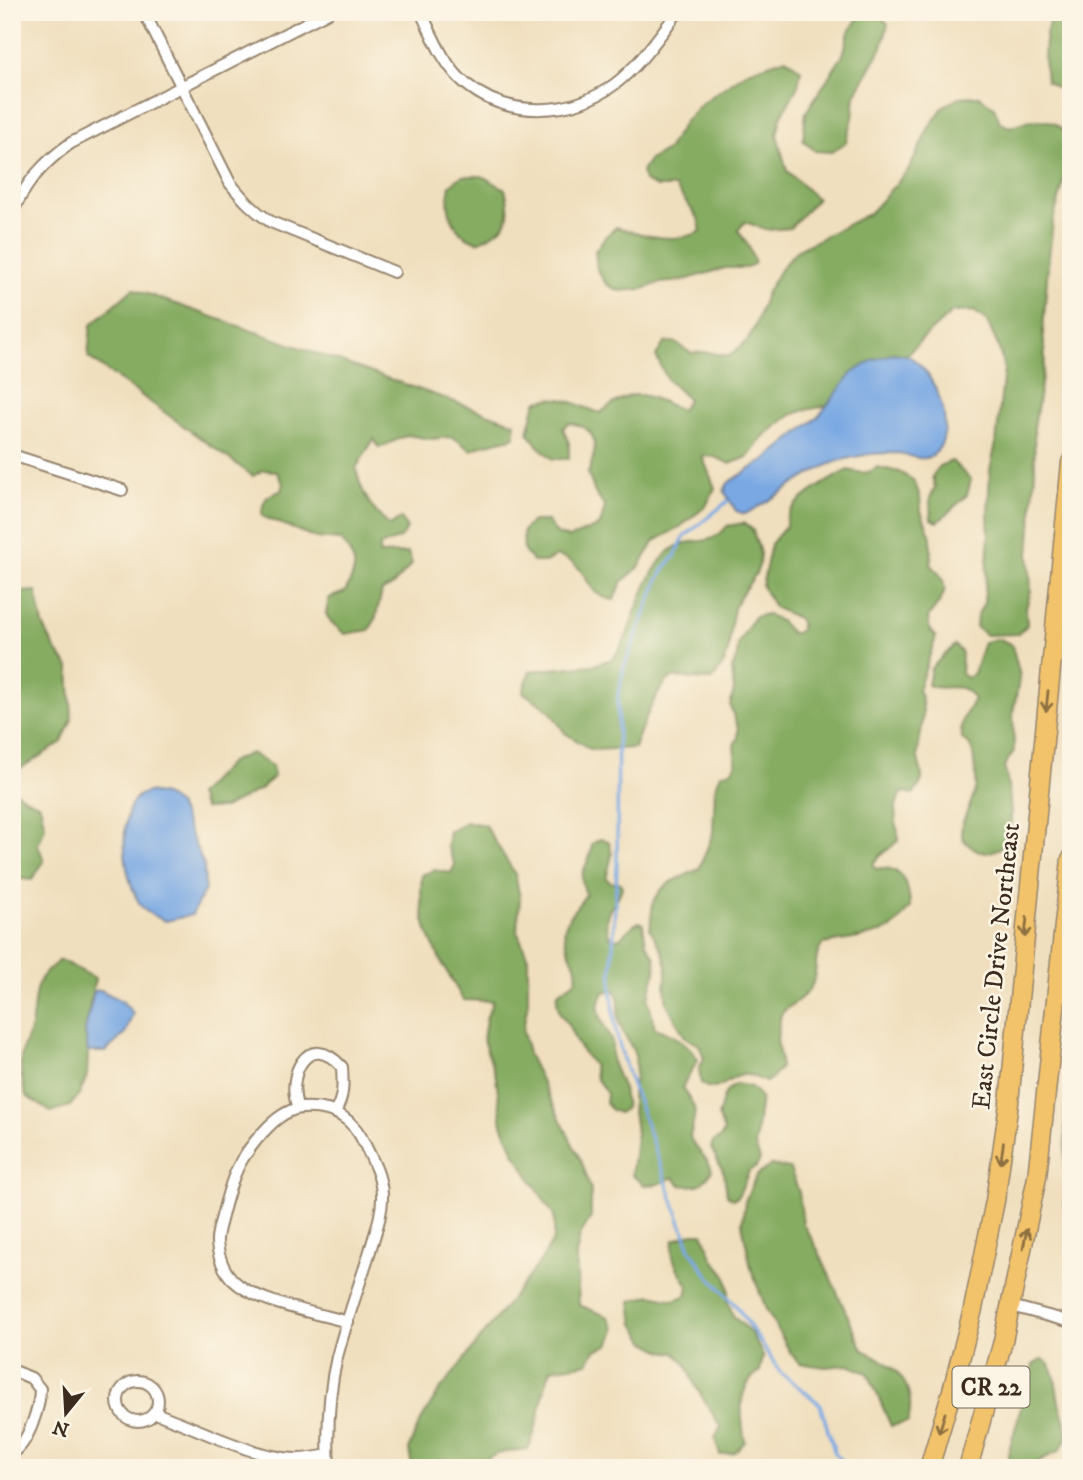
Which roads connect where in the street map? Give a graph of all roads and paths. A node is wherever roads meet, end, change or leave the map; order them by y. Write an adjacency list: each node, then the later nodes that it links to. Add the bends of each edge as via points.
1 (144, 12): 5 (street)
2 (328, 12): 5 (street)
3 (421, 12): 4 (street, via 440,52 466,84 504,104 547,110 583,102 615,84)
4 (678, 12)
5 (181, 86): 6 (street, via 52,156 29,182); 7 (street, via 230,183 256,212)
6 (12, 214)
7 (394, 272)
8 (12, 454): 10 (street)
9 (1071, 462): 22 (main road, East Circle Drive Northeast / CR 22, one-way to 22, via 997,1189 967,1335)
10 (122, 490)
11 (1071, 859): 14 (main road, CR 22, one-way to 11, via 1037,1178)
12 (298, 1108): 13 (street); 13 (street, via 293,1098 299,1065 308,1056 324,1052 342,1067 344,1088); 15 (street, via 261,1135 242,1159 216,1240 220,1260 234,1281 249,1290 274,1302)
13 (335, 1112): 15 (street, via 361,1134 379,1174 382,1197)
14 (1011, 1306): 16 (street); 23 (main road, CR 22)
15 (348, 1322): 20 (street, via 331,1386)
16 (1071, 1322)
17 (12, 1370): 19 (street, via 31,1378 40,1389 26,1438)
18 (155, 1413): 20 (street, via 283,1458)
19 (12, 1453)
20 (328, 1455): 21 (street)
21 (329, 1468)
22 (929, 1468)
23 (968, 1468)

